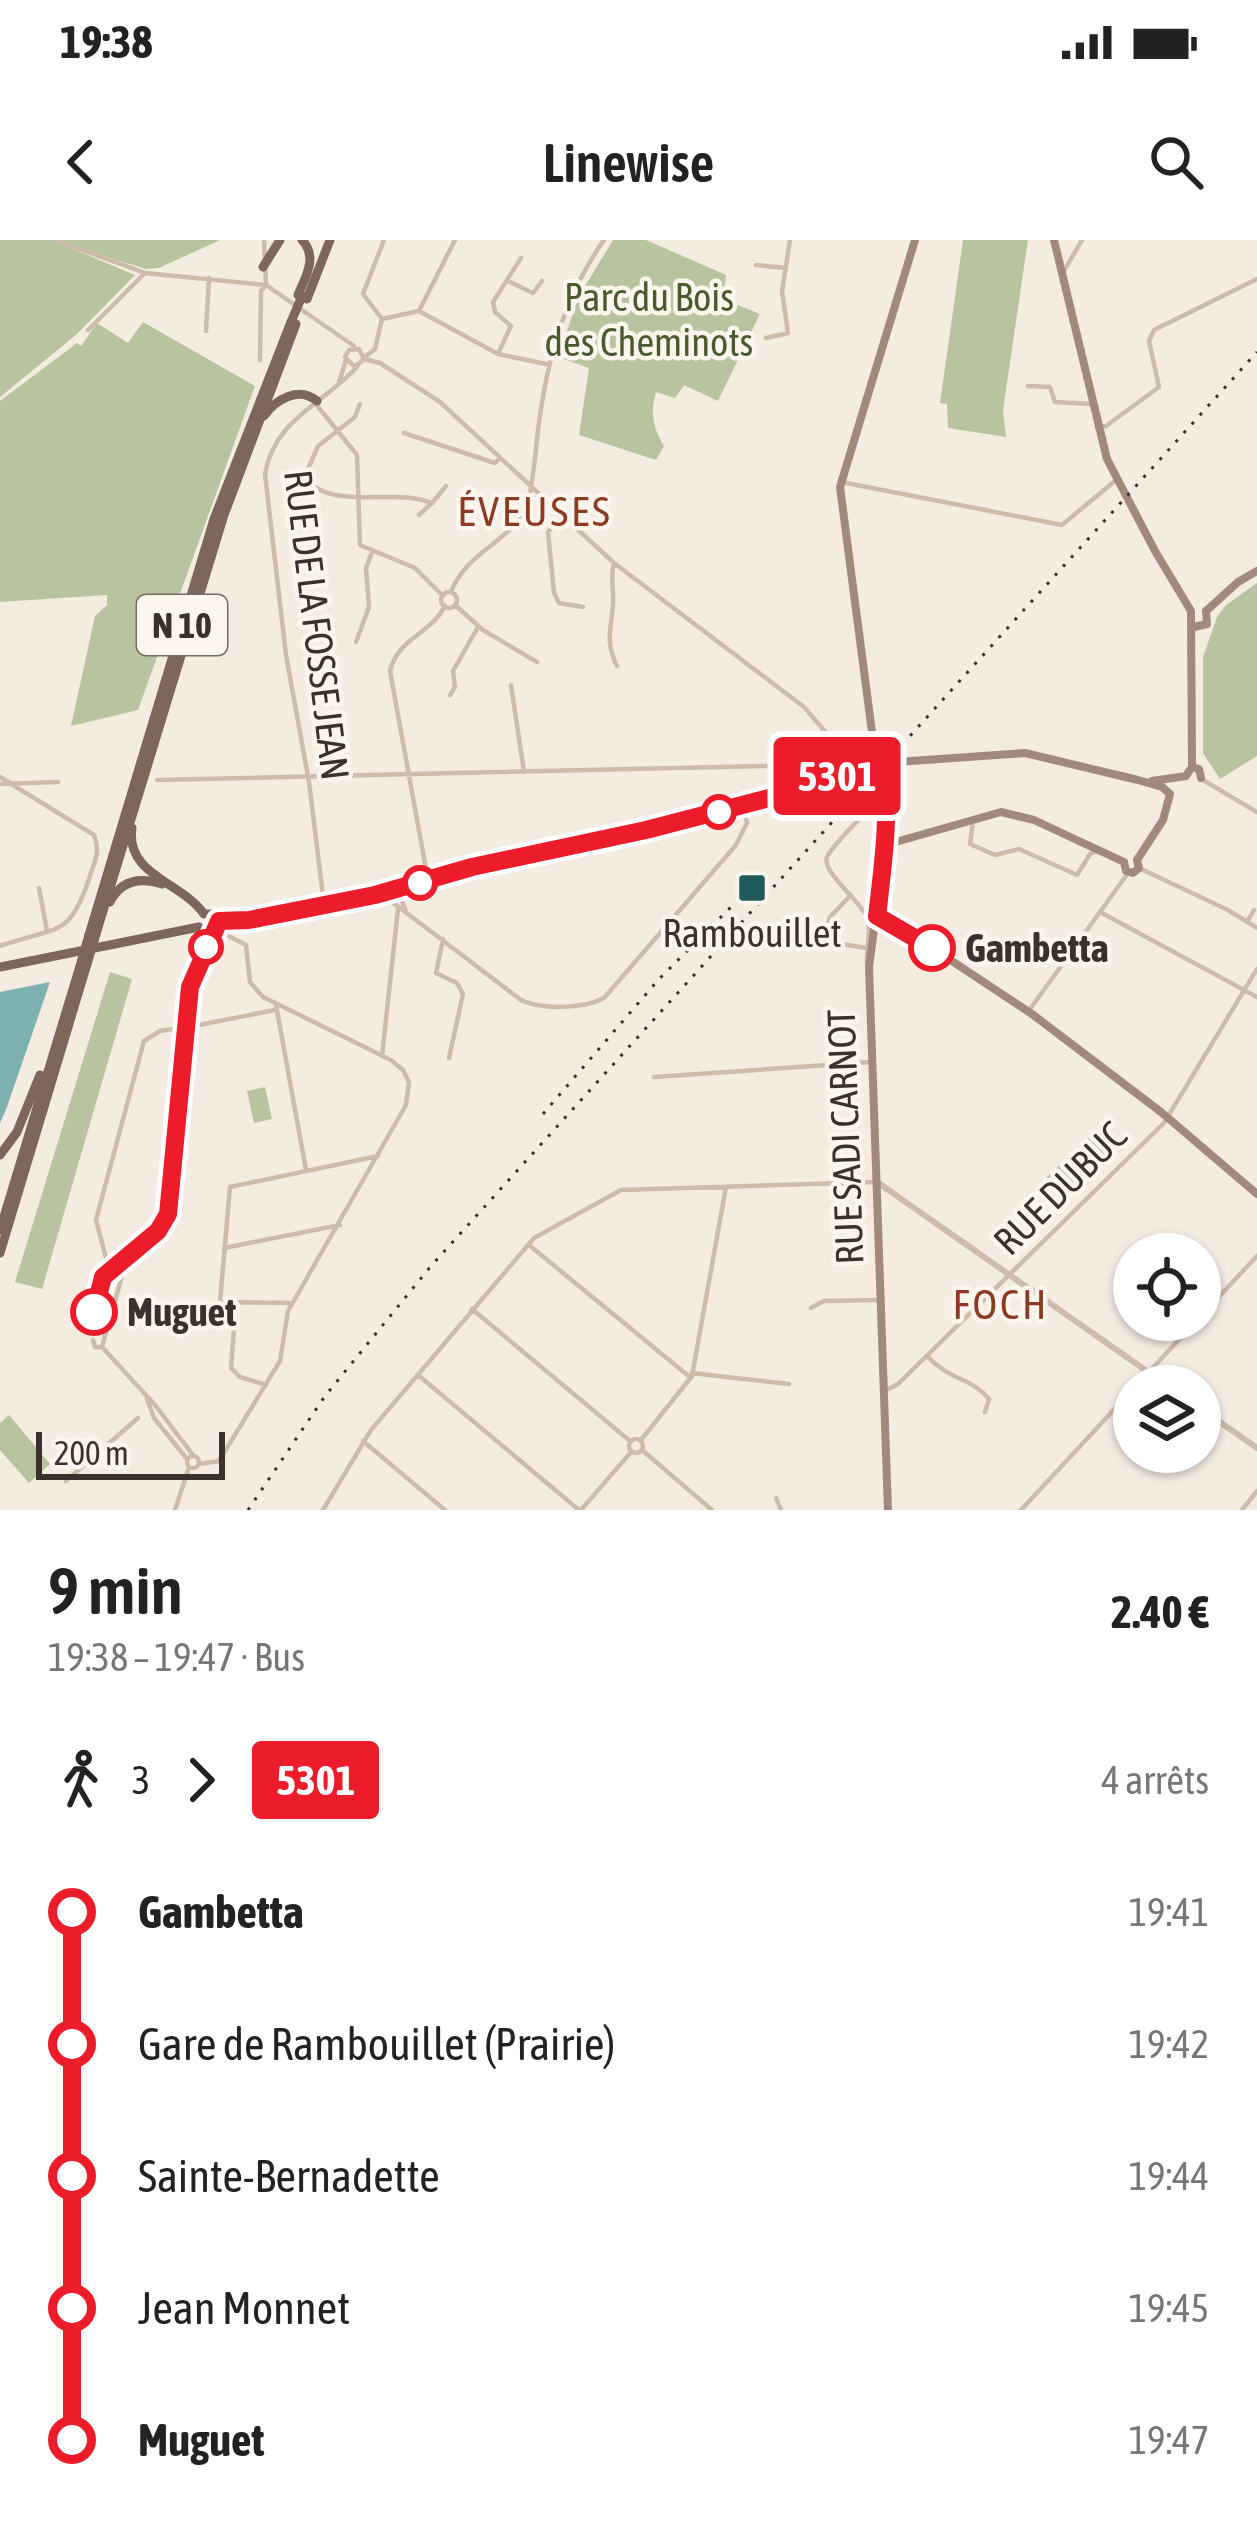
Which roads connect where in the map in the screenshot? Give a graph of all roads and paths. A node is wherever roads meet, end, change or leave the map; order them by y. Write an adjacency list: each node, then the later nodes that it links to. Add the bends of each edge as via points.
1 (264, 240): 15 (street)
2 (280, 240): 15 (main road)
3 (327, 240): 24 (main road, N 10)
4 (384, 240): 26 (street, via 363,294)
5 (455, 240): 25 (street)
6 (604, 240): 39 (street, via 573,292)
7 (790, 240): 16 (street)
8 (915, 240): 51 (main road)
9 (1054, 240): 18 (main road)
10 (1082, 240): 18 (street)
11 (303, 241): 24 (main road, via 311,260)
12 (57, 242): 17 (street)
13 (521, 258): 21 (street)
14 (756, 265): 16 (street)
15 (263, 267): 23 (street)
16 (785, 268): 31 (street, via 788,333)
17 (145, 273): 19 (street); 28 (street)
18 (1062, 274): 44 (main road)
19 (209, 278): 23 (street); 29 (street)
20 (1257, 279): 45 (street, via 1149,334 1159,387)
21 (508, 281): 22 (street, via 533,293); 34 (street, via 493,302 511,326)
22 (542, 281)
23 (266, 285): 30 (street); 37 (street)
24 (302, 297): 27 (main road, N 10, bridge)
25 (419, 311): 26 (street); 34 (street)
26 (382, 319): 32 (street)
27 (292, 322): 48 (main road, N 10); 122 (main road, N 10, via 214,519)
28 (88, 330)
29 (206, 331)
30 (338, 337): 35 (street); 36 (street)
31 (766, 338)
32 (376, 340): 33 (street); 35 (street)
33 (375, 349): 35 (street); 38 (street)
34 (499, 354): 39 (street)
35 (361, 358): 36 (street); 36 (street, via 351,349); 38 (street); 40 (street, RUE DE LA FOSSE JEAN)
36 (345, 359): 40 (street)
37 (260, 360)
38 (378, 362): 49 (street, via 440,402)
39 (548, 364): 52 (street)
40 (339, 382): 42 (street, RUE DE LA FOSSE JEAN)
41 (1028, 386): 44 (street, via 1050,387 1055,402)
42 (316, 402): 46 (street); 48 (main road, via 303,394 272,406); 81 (street, RUE DE LA FOSSE JEAN, via 277,437 264,479)
43 (360, 404): 46 (street)
44 (1092, 404): 45 (main road)
45 (1097, 428): 50 (main road)
46 (338, 431): 54 (street, via 357,455); 54 (street, via 318,446 304,478 323,493)
47 (404, 434): 49 (street, via 479,460)
48 (246, 453): 90 (main road, N 10)
49 (500, 458): 52 (street)
50 (1116, 480): 51 (street, via 1063,525); 66 (main road)
51 (841, 482): 75 (main road, RUE SADI CARNOT)
52 (529, 484): 57 (street); 61 (street, via 524,512 465,567)
53 (446, 486): 55 (street)
54 (356, 495): 55 (street); 58 (street, via 358,542)
55 (432, 503): 56 (street)
56 (419, 515)
57 (562, 516): 59 (street); 65 (street, via 548,532 554,593 559,603)
58 (372, 552): 62 (street, via 415,568); 70 (street, via 369,607)
59 (614, 562): 72 (street, via 606,628); 77 (street, via 804,707)
60 (1257, 571): 67 (main road)
61 (451, 592): 62 (street); 63 (street)
62 (442, 596): 64 (street)
63 (455, 605): 64 (street); 68 (street)
64 (445, 606): 80 (street, via 400,646 391,667)
65 (583, 607)
66 (1191, 611): 67 (main road); 69 (main road)
67 (1206, 611): 69 (main road, via 1208,624)
68 (478, 627): 71 (street); 74 (street, via 453,671)
69 (1194, 627): 79 (main road)
70 (356, 642)
71 (537, 662)
72 (617, 666)
73 (511, 685): 78 (street)
74 (450, 695)
75 (880, 763): 76 (main road); 77 (main road); 88 (main road, RUE SADI CARNOT)
76 (901, 764): 84 (main road, via 1014,752); 88 (main road)
77 (843, 766): 78 (street); 91 (main road)
78 (524, 772): 80 (street)
79 (1188, 774): 82 (main road, via 1193,783); 84 (main road); 89 (main road)
80 (409, 775): 81 (street); 101 (street)
81 (308, 776): 83 (street); 108 (street, RUE DE LA FOSSE JEAN)
82 (1202, 779): 92 (street)
83 (157, 780)
84 (1138, 780): 89 (main road)
85 (0, 781): 87 (street)
86 (58, 782): 87 (street)
87 (12, 784): 121 (street, via 98,842 79,910)
88 (886, 787): 93 (street); 95 (main road, RUE SADI CARNOT)
89 (1170, 794): 99 (main road)
90 (136, 805): 104 (main road, via 132,848); 115 (main road, N 10)
91 (743, 806): 101 (main road); 124 (street, via 747,823 736,845 593,1004 530,1005)
92 (1257, 812)
93 (867, 814): 95 (street); 106 (street, via 826,859 826,870)
94 (973, 818): 96 (main road); 97 (main road, via 1025,816); 97 (street, via 970,844 995,855 1018,849 1077,875)
95 (886, 826): 96 (main road, RUE SADI CARNOT)
96 (886, 845): 107 (main road, RUE SADI CARNOT)
97 (1099, 850): 98 (main road)
98 (1124, 862): 99 (main road); 100 (main road)
99 (1138, 864): 100 (main road); 117 (street)
100 (1128, 873): 111 (street)
101 (428, 880): 102 (main road)
102 (404, 887): 105 (main road); 114 (street)
103 (39, 888): 121 (street)
104 (178, 890): 113 (main road); 115 (main road, via 130,882)
105 (381, 894): 108 (main road); 110 (street)
106 (851, 895): 112 (street); 126 (street, via 826,929)
107 (878, 901): 112 (street); 116 (main road, RUE SADI CARNOT)
108 (324, 904): 118 (main road)
109 (1256, 907): 117 (street)
110 (398, 908): 114 (street); 139 (street)
111 (1100, 911): 132 (street); 135 (street)
112 (865, 912): 116 (street)
113 (204, 914): 118 (main road, via 213,914); 120 (main road)
114 (407, 914): 124 (street)
115 (101, 916): 122 (main road, N 10)
116 (874, 920): 123 (street); 128 (main road, RUE SADI CARNOT); 135 (main road, via 887,918)
117 (1246, 922): 119 (street)
118 (217, 928): 120 (main road); 127 (street); 134 (street, via 244,944 251,985)
119 (1257, 928)
120 (200, 929): 127 (street); 130 (main road)
121 (47, 931): 125 (street)
122 (93, 934): 129 (main road, N 10, bridge)
123 (867, 936): 126 (street); 128 (street)
124 (443, 939): 140 (street, via 436,974 463,994)
125 (0, 946)
126 (850, 946): 128 (street)
127 (204, 952): 137 (street)
128 (868, 955): 141 (main road, RUE SADI CARNOT)
129 (83, 965): 138 (main road, N 10); 154 (main road, N 10)
130 (0, 967)
131 (1257, 970): 132 (street, RUE DUBUC)
132 (1244, 992): 133 (street); 143 (street, RUE DUBUC)
133 (1257, 997)
134 (276, 1007): 136 (street); 139 (street); 146 (street)
135 (1028, 1012): 143 (main road)
136 (199, 1024)
137 (186, 1027): 156 (street, via 168,1214); 157 (street, via 144,1041 96,1220)
138 (59, 1032): 144 (main road); 151 (main road, N 10)
139 (382, 1056): 145 (street, via 404,1070 410,1088)
140 (448, 1058)
141 (872, 1062): 142 (street); 147 (main road, RUE SADI CARNOT)
142 (654, 1077)
143 (1167, 1117): 149 (main road); 159 (street, RUE DUBUC)
144 (0, 1155)
145 (378, 1156): 146 (street); 150 (street)
146 (307, 1171): 153 (street, via 230,1187)
147 (877, 1182): 148 (street); 159 (street); 161 (main road, RUE SADI CARNOT)
148 (726, 1187): 152 (street, via 621,1190); 171 (street)
149 (1257, 1194)
150 (340, 1225): 153 (street); 163 (street)
151 (0, 1230)
152 (527, 1243): 165 (street); 171 (street)
153 (224, 1248): 162 (street, via 220,1302)
154 (0, 1253)
155 (1257, 1256): 160 (street)
156 (129, 1257): 157 (street); 158 (street)
157 (112, 1268): 158 (street)
158 (118, 1274): 185 (street, via 102,1342)
159 (1011, 1274): 167 (street, RUE DUBUC); 168 (street)
160 (1221, 1294)
161 (881, 1300): 164 (street); 174 (main road, RUE SADI CARNOT)
162 (236, 1302): 163 (street); 173 (street, via 231,1368)
163 (292, 1304): 173 (street)
164 (811, 1307)
165 (472, 1309): 170 (street); 181 (street)
166 (1178, 1341): 169 (street)
167 (927, 1356): 174 (street, RUE DUBUC); 176 (street, via 945,1375 978,1386 988,1399)
168 (1139, 1365)
169 (1155, 1365)
170 (418, 1375): 180 (street); 194 (street)
171 (692, 1376): 172 (street); 179 (street)
172 (789, 1384)
173 (266, 1385): 186 (street, via 219,1461)
174 (884, 1392): 197 (main road, RUE SADI CARNOT)
175 (1113, 1411): 198 (street)
176 (985, 1412)
177 (138, 1418): 188 (street)
178 (1221, 1423): 182 (street)
179 (640, 1440): 181 (street); 183 (street)
180 (363, 1441): 192 (street); 193 (street)
181 (630, 1441): 184 (street)
182 (1257, 1448)
183 (641, 1450): 184 (street); 195 (street)
184 (632, 1452): 194 (street)
185 (190, 1457): 186 (street); 187 (street)
186 (199, 1464): 187 (street)
187 (189, 1467): 191 (street)
188 (66, 1481)
189 (1257, 1491): 199 (street)
190 (776, 1498): 196 (street)
191 (175, 1510)
192 (322, 1510)
193 (445, 1510)
194 (580, 1510)
195 (712, 1510)
196 (781, 1510)
197 (888, 1510)
198 (1022, 1510)
199 (1242, 1510)

